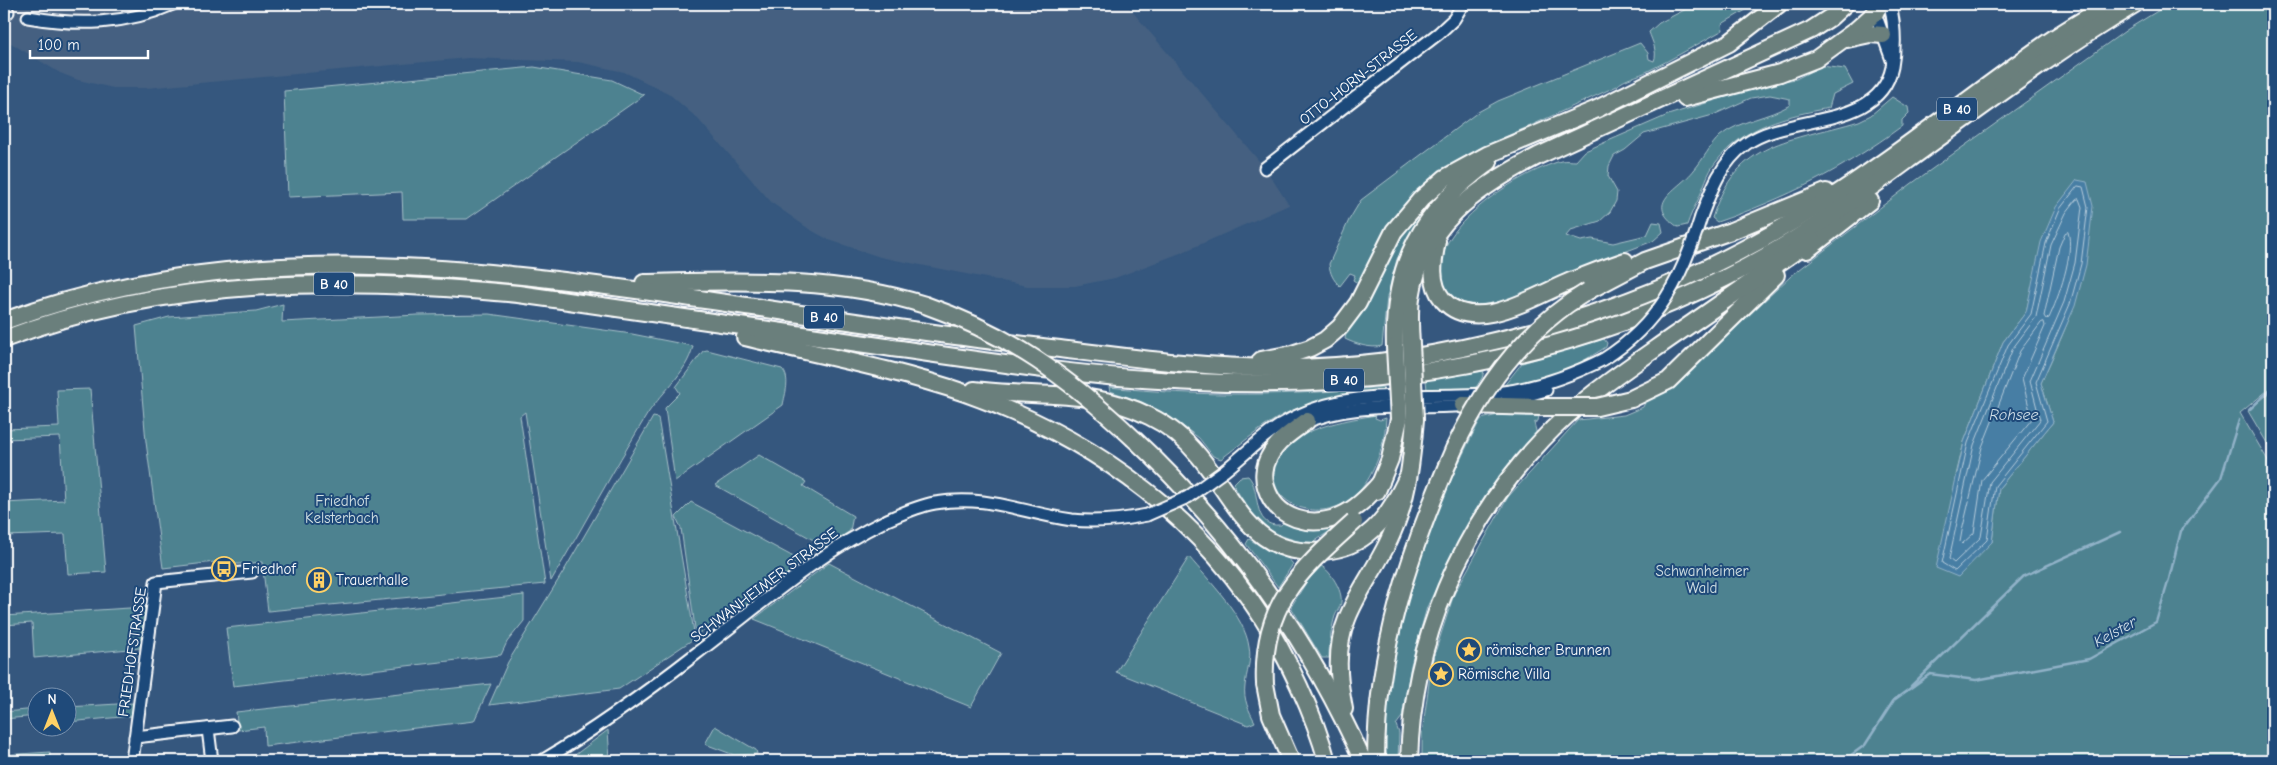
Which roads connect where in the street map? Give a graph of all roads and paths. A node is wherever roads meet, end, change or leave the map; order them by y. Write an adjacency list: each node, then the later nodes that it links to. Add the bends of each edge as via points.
1 (173, 4): 8 (street, via 142,15 99,23 70,23)
2 (1464, 4): 15 (street, OTTO-HORN-STRASSE, via 1439,33)
3 (1779, 4): 14 (highway, via 1729,43 1597,109)
4 (1845, 4): 12 (highway, via 1812,30)
5 (2110, 4): 16 (highway, B 40, via 2051,40)
6 (2135, 4): 13 (highway, B 40, via 2067,47)
7 (1879, 6): 9 (street); 10 (highway); 11 (street, via 1895,40)
8 (28, 16)
9 (1883, 35): 10 (highway, via 1864,34); 11 (street)
10 (1843, 41): 12 (highway, via 1801,66)
11 (1892, 64): 25 (street, bridge, via 1884,89 1866,105 1779,128 1745,144 1721,169 1691,248 1664,303 1643,328)
12 (1619, 120): 18 (highway, via 1505,173 1469,198)
13 (1961, 122): 17 (highway, B 40); 21 (highway, B 40, via 1813,228 1714,284 1594,333 1499,359 1424,372 1357,380 1282,383 1135,378 986,362)
14 (1509, 148): 24 (highway, via 1453,192 1423,228 1396,294); 26 (highway, via 1458,170 1413,207 1389,239 1352,313 1325,340 1298,353 1268,360)
15 (1265, 168)
16 (1871, 171): 19 (highway, via 1762,219); 26 (highway, B 40, via 1787,225 1731,256 1653,291 1552,326 1456,350 1387,361 1286,368)
17 (1860, 209): 28 (highway, bridge, via 1782,270 1668,381 1631,399 1597,407); 45 (highway, B 40, via 1618,376 1569,415 1522,462 1477,526 1443,594 1422,657 1411,719)
18 (1440, 230): 19 (highway, via 1433,267 1435,285 1449,306 1468,315 1496,312 1614,265 1635,258); 24 (highway, via 1422,259 1415,279)
19 (1659, 256): 44 (highway, bridge, via 1588,291 1548,320 1505,364 1481,398 1454,449 1400,592 1384,657 1377,710)
20 (597, 285): 22 (highway, B 40, via 411,266 273,266 198,273 122,286); 26 (highway, B 40, via 985,341); 34 (highway, B 40, bridge, via 788,281 860,288 925,304 975,324 1030,354 1081,390 1200,506 1241,556 1292,629)
21 (668, 316): 23 (highway, B 40, via 518,294 440,287 294,284 208,290 146,300 58,321); 27 (highway, B 40)
22 (4, 321)
23 (4, 339)
24 (1403, 346): 31 (highway, bridge, via 1415,419); 32 (highway, bridge, via 1395,444)
25 (1604, 360): 28 (street, via 1571,380 1526,397); 30 (street, via 1554,381 1509,392 1368,397 1329,404 1280,425)
26 (1194, 364)
27 (940, 385): 31 (highway, via 1089,397 1141,412 1172,431 1197,453 1248,524 1268,539 1299,551 1334,550 1368,534 1386,516); 42 (highway, B 40, via 1008,410 1072,440 1129,476 1190,528 1226,567 1266,622 1285,655)
28 (1463, 405): 29 (street, via 1365,408)
29 (1307, 421): 30 (street); 32 (highway, via 1276,446 1266,462 1264,483 1279,510 1298,520 1333,518 1364,501)
30 (1242, 456): 40 (street, SCHWANHEIMER STRASSE, bridge, via 1188,497 1147,515 1111,521 1085,521 979,500 933,503 901,513 818,559 662,680)
31 (1407, 478): 34 (highway, via 1394,531 1343,630 1338,667)
32 (1381, 482): 41 (highway, bridge, via 1367,508 1302,571 1275,616 1267,644 1265,684 1271,715)
33 (252, 572): 37 (street, FRIEDHOFSTRASSE, via 156,582)
34 (1346, 723): 43 (highway)
35 (232, 726): 36 (street)
36 (208, 729): 37 (street); 39 (street)
37 (135, 737): 38 (street, FRIEDHOFSTRASSE)
38 (132, 761)
39 (212, 761)
40 (542, 761)
41 (1292, 761)
42 (1327, 761)
43 (1363, 761)
44 (1376, 761)
45 (1409, 761)

